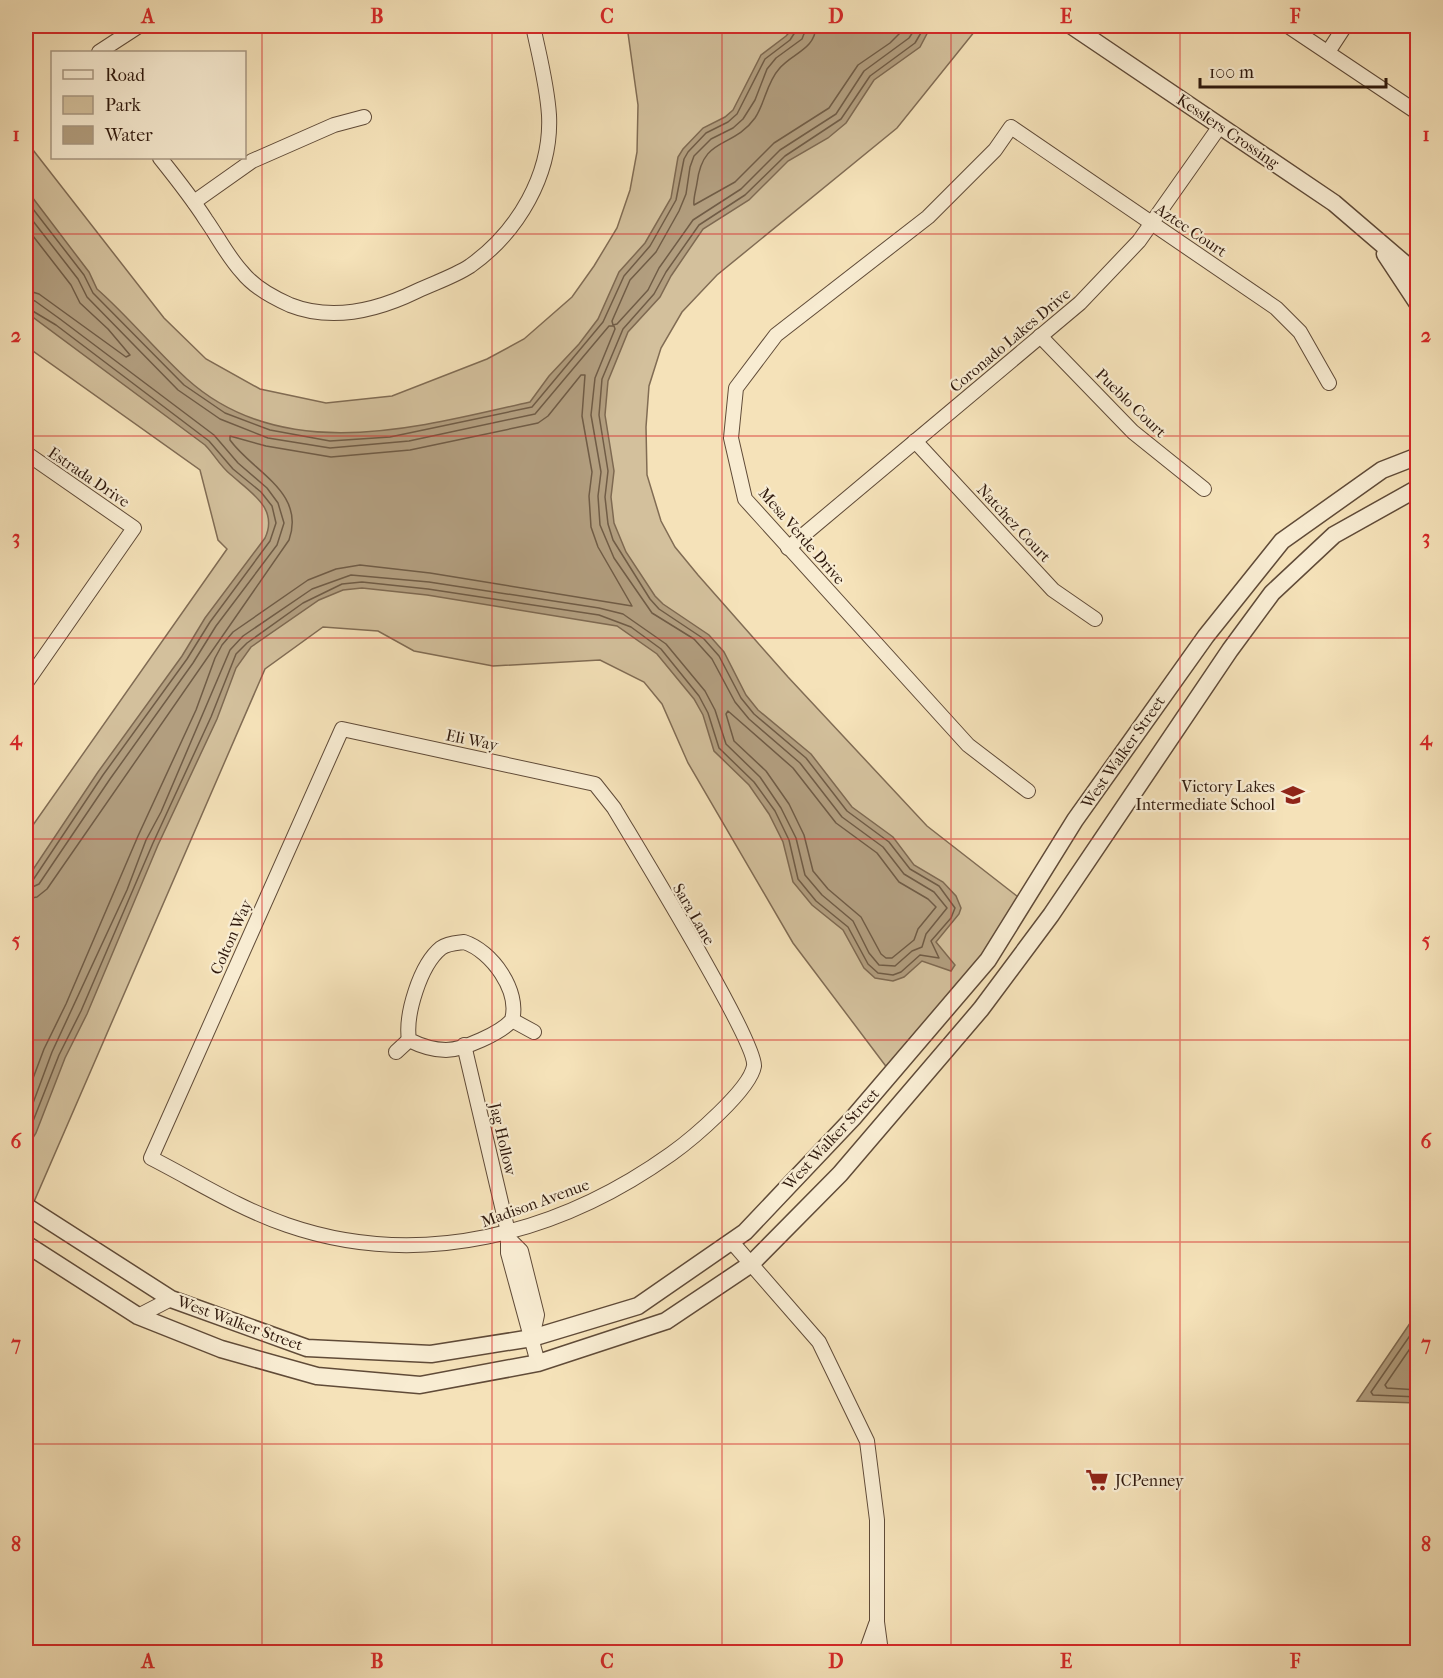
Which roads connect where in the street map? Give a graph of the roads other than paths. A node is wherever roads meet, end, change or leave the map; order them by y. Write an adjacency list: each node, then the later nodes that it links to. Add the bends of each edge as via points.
1 (139, 26): 6 (street)
2 (533, 26): 13 (street, via 544,76 548,144 537,184 522,214 497,244 469,267 376,308 343,314 319,313 291,305 242,274)
3 (1072, 26): 10 (street, Kesslers Crossing)
4 (1288, 26): 7 (street)
5 (1345, 26): 7 (street)
6 (101, 51)
7 (1328, 52): 8 (street)
8 (1418, 113)
9 (364, 117): 13 (street, via 334,125 252,161)
10 (1220, 126): 14 (street, Coronado Lakes Drive); 15 (street, Kesslers Crossing, via 1334,203)
11 (1011, 127): 14 (street, Aztec Court); 25 (street, Mesa Verde Drive, via 995,150 928,217 776,335 736,388 732,438 745,499)
12 (161, 159): 13 (street)
13 (194, 202)
14 (1151, 223): 18 (street, Coronado Lakes Drive, via 1080,303); 19 (street, Aztec Court, via 1276,308 1300,332)
15 (1378, 243): 16 (street, Kesslers Crossing); 17 (street, Kesslers Crossing)
16 (1418, 275)
17 (1418, 303)
18 (1040, 336): 20 (street, Coronado Lakes Drive); 24 (street, Pueblo Court, via 1133,432)
19 (1329, 383)
20 (915, 441): 25 (street, Coronado Lakes Drive); 26 (street, Natchez Court, via 1053,590)
21 (26, 453): 27 (street, Estrada Drive, via 134,528)
22 (1418, 456): 40 (street, West Walker Street, via 1382,470 1282,541 1206,636 1075,820 988,960 854,1118 745,1232)
23 (1418, 488): 42 (street, West Walker Street, via 1334,535 1272,593 1051,915 981,1009 840,1174)
24 (1204, 489)
25 (788, 548): 30 (street, Mesa Verde Drive, via 968,745)
26 (1095, 619)
27 (26, 683)
28 (342, 729): 29 (street, Eli Way); 37 (street, Colton Way)
29 (595, 784): 36 (street, Sara Lane, via 614,808 728,1002)
30 (1028, 791)
31 (512, 1020): 32 (street); 33 (street, via 513,1001 487,955 476,946 451,943 433,958 416,992 408,1012); 34 (street, via 497,1033)
32 (534, 1032)
33 (409, 1040): 34 (street, via 435,1049); 35 (street)
34 (464, 1045): 39 (street, Jag Hollow)
35 (396, 1052)
36 (754, 1066): 39 (street, Madison Avenue, via 745,1084 701,1130 643,1174 610,1193)
37 (151, 1158): 39 (street, Madison Avenue, via 246,1209 300,1230 354,1242 433,1245)
38 (26, 1206): 43 (street, West Walker Street)
39 (508, 1236): 45 (street, Jag Hollow, via 508,1253)
40 (731, 1241): 42 (street); 45 (street, West Walker Street, via 638,1306)
41 (26, 1244): 44 (street, West Walker Street)
42 (751, 1264): 46 (street, West Walker Street, via 666,1321); 47 (street, via 819,1342 867,1441 877,1520)
43 (171, 1299): 44 (street); 45 (street, West Walker Street, via 307,1348 431,1354)
44 (138, 1316): 46 (street, West Walker Street, via 221,1349 318,1376 420,1385)
45 (532, 1338): 46 (street, Jag Hollow)
46 (538, 1364)
47 (877, 1622): 48 (street); 49 (street)
48 (866, 1653)
49 (881, 1653)

